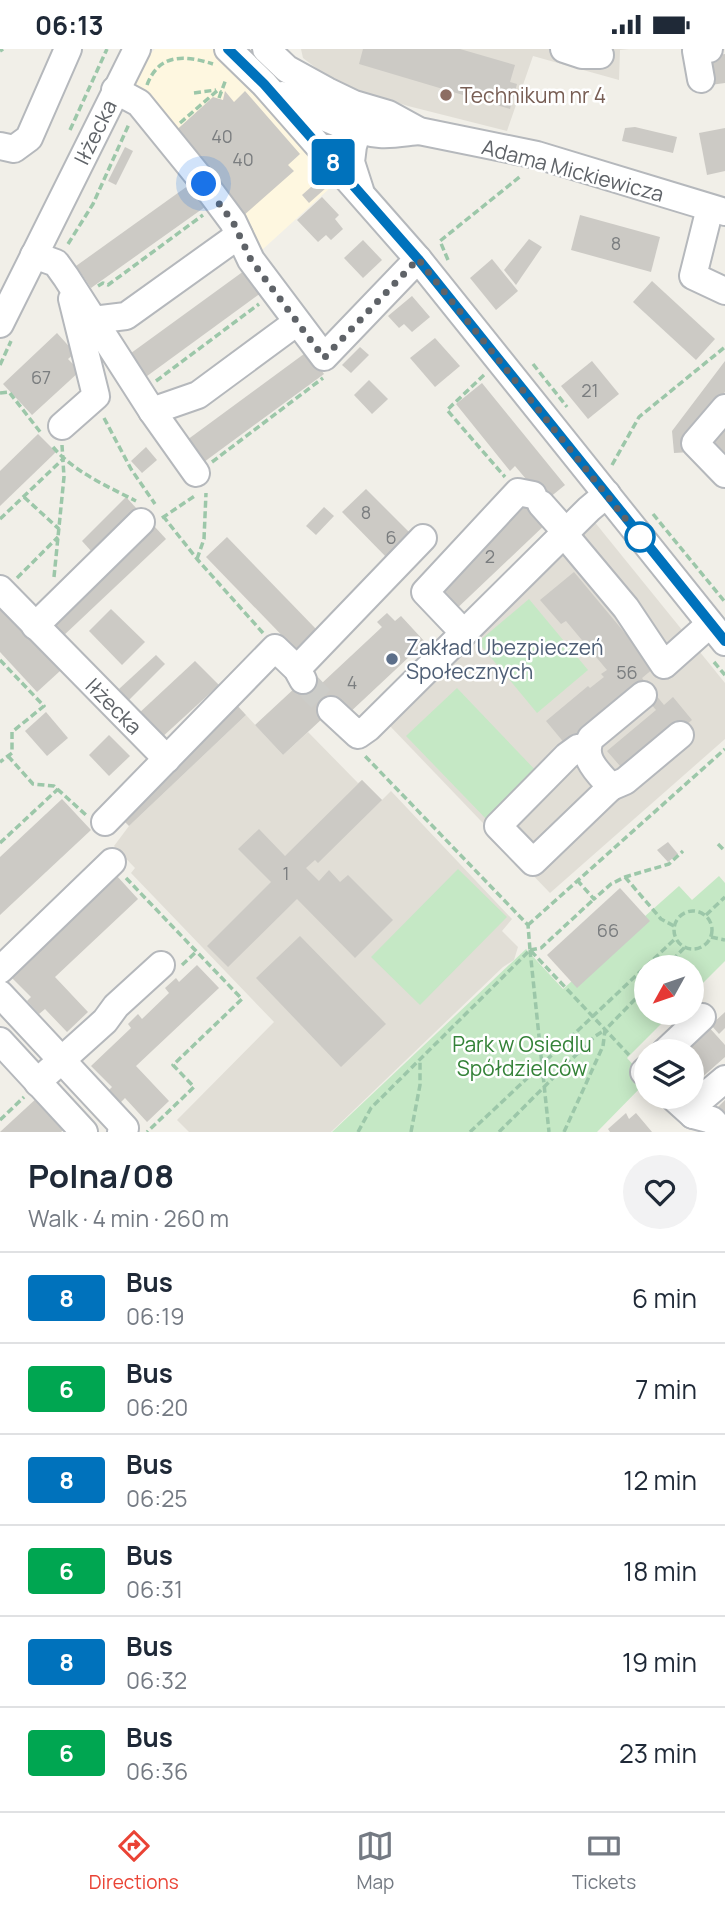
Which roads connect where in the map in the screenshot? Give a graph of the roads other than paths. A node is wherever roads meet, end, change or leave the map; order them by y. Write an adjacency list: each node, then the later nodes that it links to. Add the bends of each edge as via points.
1 (68, 49): 14 (street, via 29,138 14,149)
2 (126, 49): 12 (street, Iłżecka)
3 (137, 49): 12 (street, Iłżecka)
4 (155, 49): 12 (street, Iłżecka)
5 (266, 49): 13 (street, Adama Mickiewicza)
6 (564, 49): 8 (street)
7 (709, 49): 10 (street, via 696,51)
8 (600, 55)
9 (225, 62): 11 (street)
10 (701, 79)
11 (264, 84): 13 (street, Adama Mickiewicza, via 292,101); 15 (street)
12 (115, 90): 18 (street, Iłżecka, via 139,103); 19 (street, Iłżecka)
13 (350, 118): 15 (street, via 329,145); 16 (street, via 351,162); 17 (street, Adama Mickiewicza, via 388,114 419,131 537,155)
14 (0, 146)
15 (330, 158): 16 (street)
16 (361, 193): 20 (street)
17 (718, 210): 21 (street, via 693,276)
18 (239, 235): 22 (street, via 126,316); 24 (street, Iłżecka, via 251,260)
19 (34, 255): 22 (street, via 56,263); 23 (street, Iłżecka)
20 (418, 259): 24 (street, Iłżecka, via 324,358); 30 (street)
21 (725, 291)
22 (80, 298): 25 (street); 27 (street, via 96,396)
23 (3, 308)
24 (297, 322): 25 (street, via 198,395)
25 (146, 402): 28 (street)
26 (725, 408): 29 (street, via 695,443)
27 (62, 426)
28 (196, 473)
29 (725, 474)
30 (607, 494): 32 (street); 37 (street)
31 (150, 513): 35 (street)
32 (565, 533): 36 (street); 36 (street, via 531,497 425,592); 38 (street, via 626,608)
33 (423, 538): 42 (street, via 300,675 275,648)
34 (2, 590): 35 (street, Iłżecka)
35 (35, 626): 42 (street, Iłżecka)
36 (464, 633): 39 (street, via 358,735)
37 (710, 634): 38 (street)
38 (652, 682): 41 (street, via 591,738)
39 (331, 711)
40 (680, 736): 43 (street)
41 (587, 747): 43 (street, via 589,760); 43 (street, via 573,750 498,826 533,862)
42 (167, 759): 44 (street)
43 (611, 787)
44 (105, 821)
45 (112, 862): 47 (street)
46 (161, 965): 52 (street)
47 (0, 970)
48 (0, 994): 52 (street)
49 (694, 1025): 50 (street)
50 (679, 1039)
51 (0, 1041): 54 (street)
52 (62, 1059): 54 (street); 58 (street, via 125,1128)
53 (725, 1079): 56 (street, via 700,1100)
54 (38, 1083): 57 (street)
55 (688, 1109): 56 (street)
56 (707, 1125)
57 (84, 1132)
58 (121, 1132)

